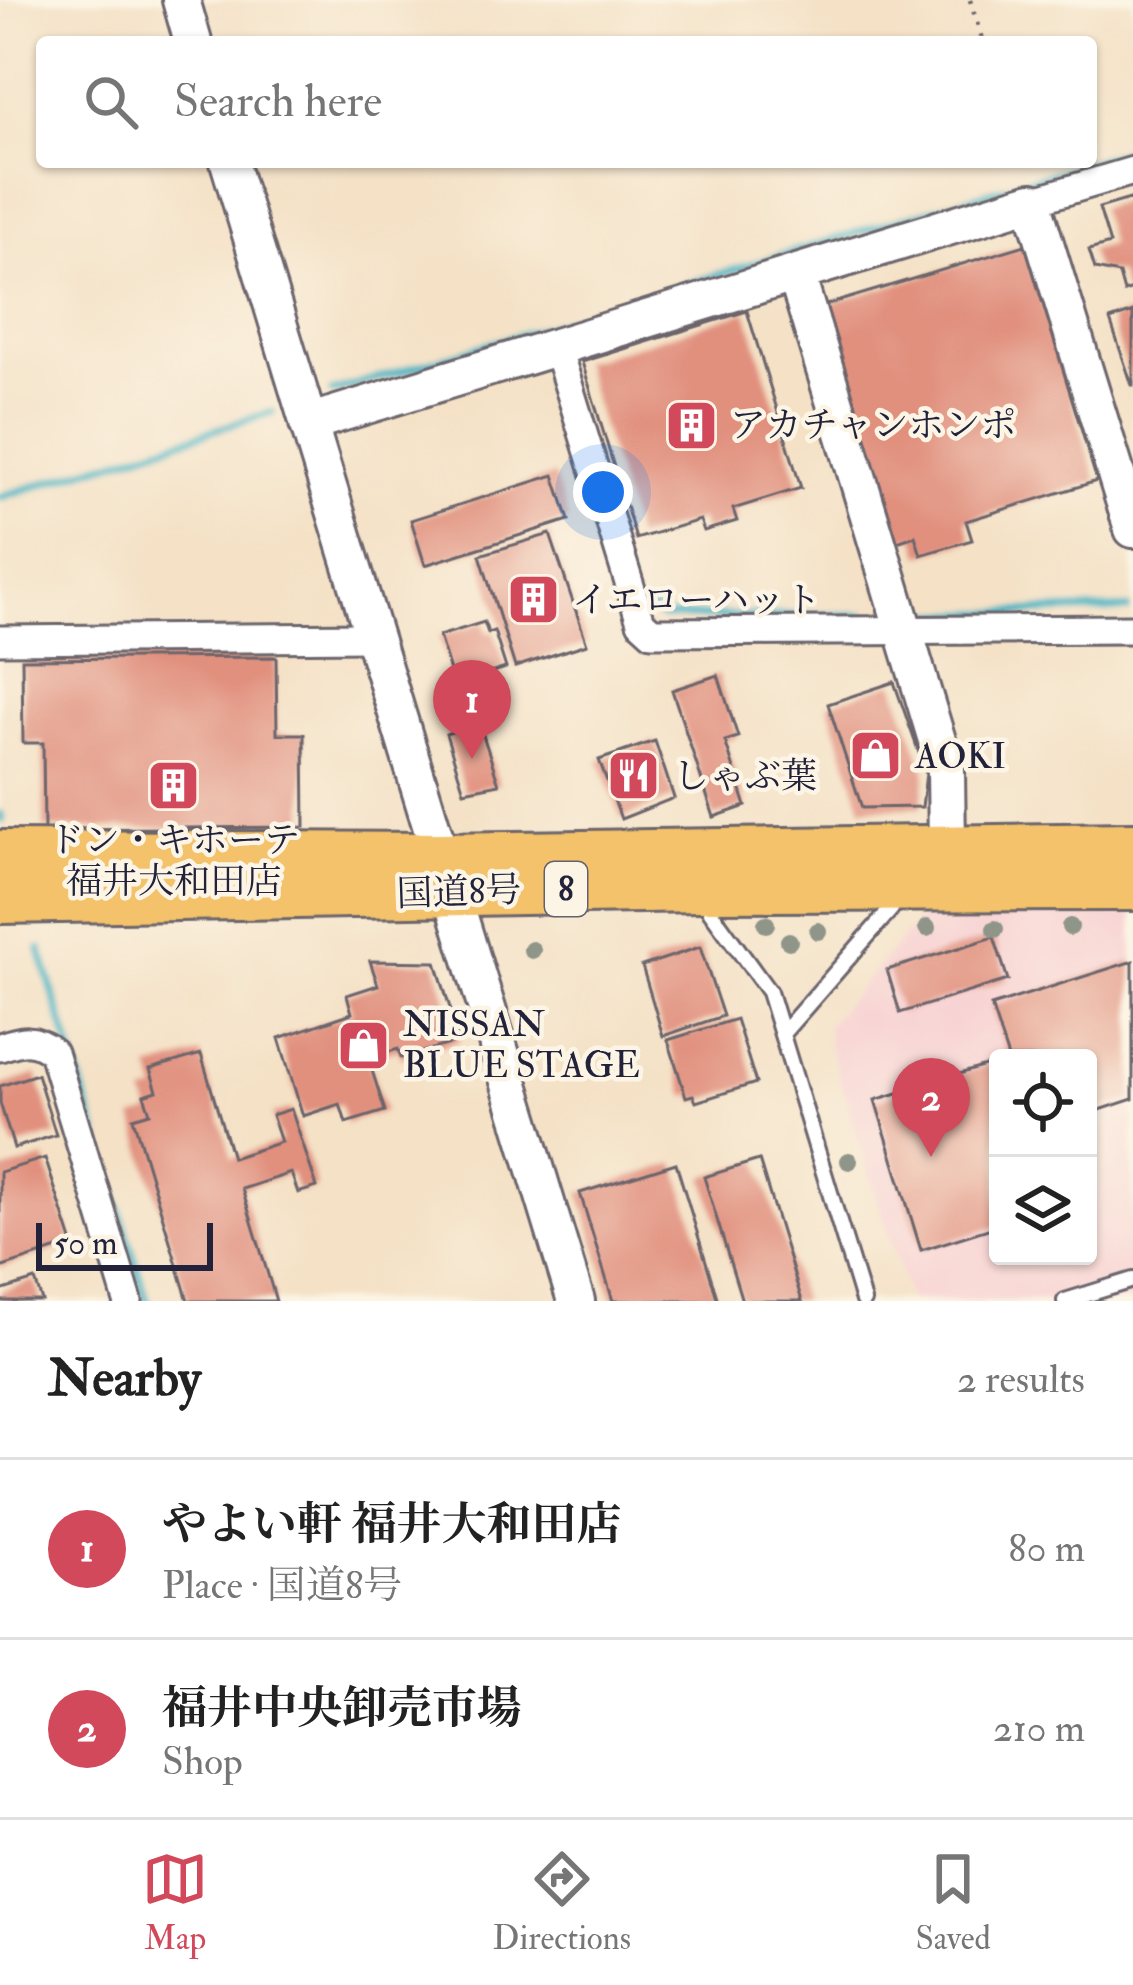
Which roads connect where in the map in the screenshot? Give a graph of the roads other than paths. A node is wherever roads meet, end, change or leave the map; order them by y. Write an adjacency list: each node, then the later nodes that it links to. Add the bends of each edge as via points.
1 (181, 0): 2 (street)
2 (191, 36)
3 (231, 168): 8 (street)
4 (1133, 172): 5 (street)
5 (1032, 202): 6 (street); 9 (street)
6 (796, 274): 7 (street); 11 (street)
7 (557, 348): 8 (street); 11 (street, via 641,622 652,632)
8 (308, 423): 12 (street)
9 (1133, 530)
10 (1133, 628): 11 (street)
11 (904, 631): 15 (street, via 946,770)
12 (372, 637): 13 (street); 17 (street)
13 (0, 640)
14 (1133, 848): 15 (highway, 国道8号 / 8)
15 (946, 849): 17 (highway, 国道8号 / 8)
16 (0, 855): 17 (highway, 国道8号 / 8)
17 (444, 875): 18 (highway, 国道8号 / 8); 21 (highway, 国道8号 / 8); 26 (street)
18 (701, 886): 20 (highway, 国道8号 / 8); 22 (lane, via 769,992)
19 (1133, 886): 20 (highway, 国道8号 / 8)
20 (902, 889): 22 (lane)
21 (0, 899)
22 (782, 1034): 27 (lane)
23 (0, 1047): 25 (street, via 40,1041 53,1052)
24 (1133, 1280): 28 (lane)
25 (128, 1301)
26 (576, 1301)
27 (863, 1301)
28 (1065, 1301)

